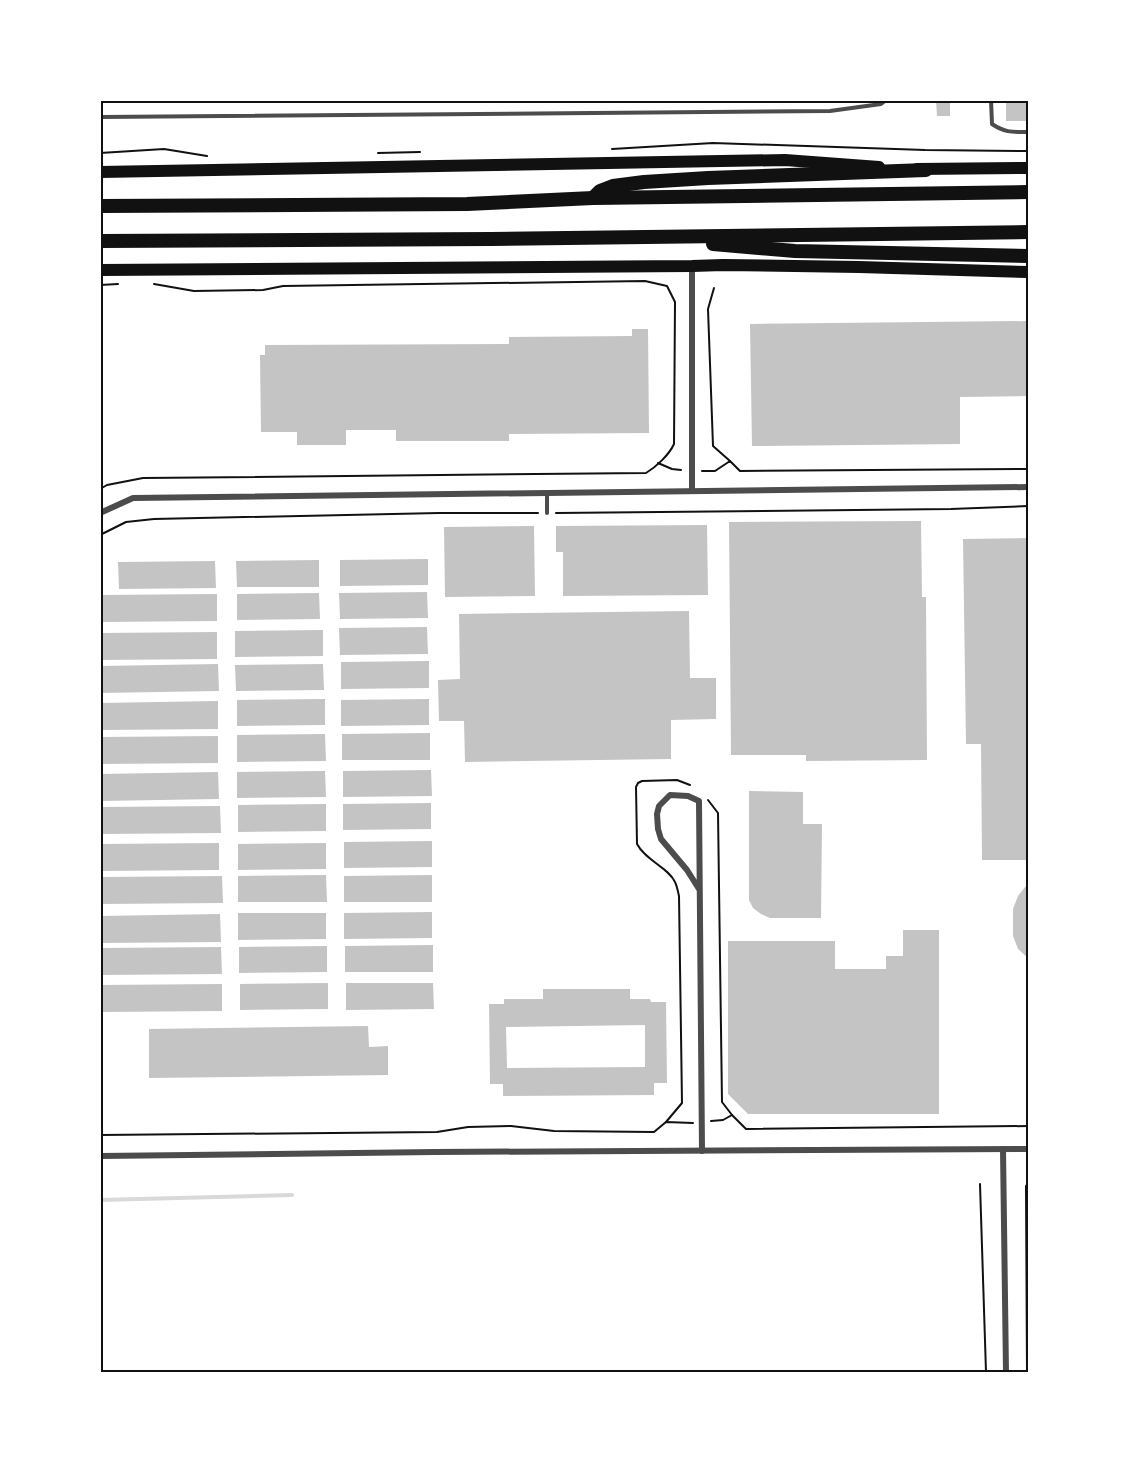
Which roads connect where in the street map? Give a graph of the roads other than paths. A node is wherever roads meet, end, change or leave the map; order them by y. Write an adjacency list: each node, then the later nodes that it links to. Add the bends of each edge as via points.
1 (886, 100): 3 (lane, via 830,111)
2 (991, 100): 4 (lane, via 992,124 999,130)
3 (100, 117)
4 (1029, 132)
5 (1029, 168): 6 (main road)
6 (926, 170): 7 (main road, via 784,160); 9 (highway, via 644,182 613,186)
7 (100, 172)
8 (1029, 192): 9 (highway)
9 (593, 198): 10 (highway, via 467,204)
10 (100, 206)
11 (1029, 232): 12 (highway)
12 (625, 238): 13 (highway); 14 (highway, via 795,250)
13 (100, 241)
14 (1029, 256)
15 (692, 266): 16 (main road); 17 (main road); 19 (street)
16 (100, 270)
17 (1029, 272)
18 (1029, 488): 19 (street)
19 (692, 491): 20 (street)
20 (547, 493): 21 (street, via 133,498); 22 (lane)
21 (100, 513)
22 (547, 513)
23 (699, 889): 23 (street, via 661,840 657,814 670,795 699,801); 26 (street)
24 (1003, 1149): 25 (street); 26 (street); 28 (street)
25 (1029, 1149)
26 (702, 1151): 27 (street)
27 (100, 1156)
28 (1006, 1372)

